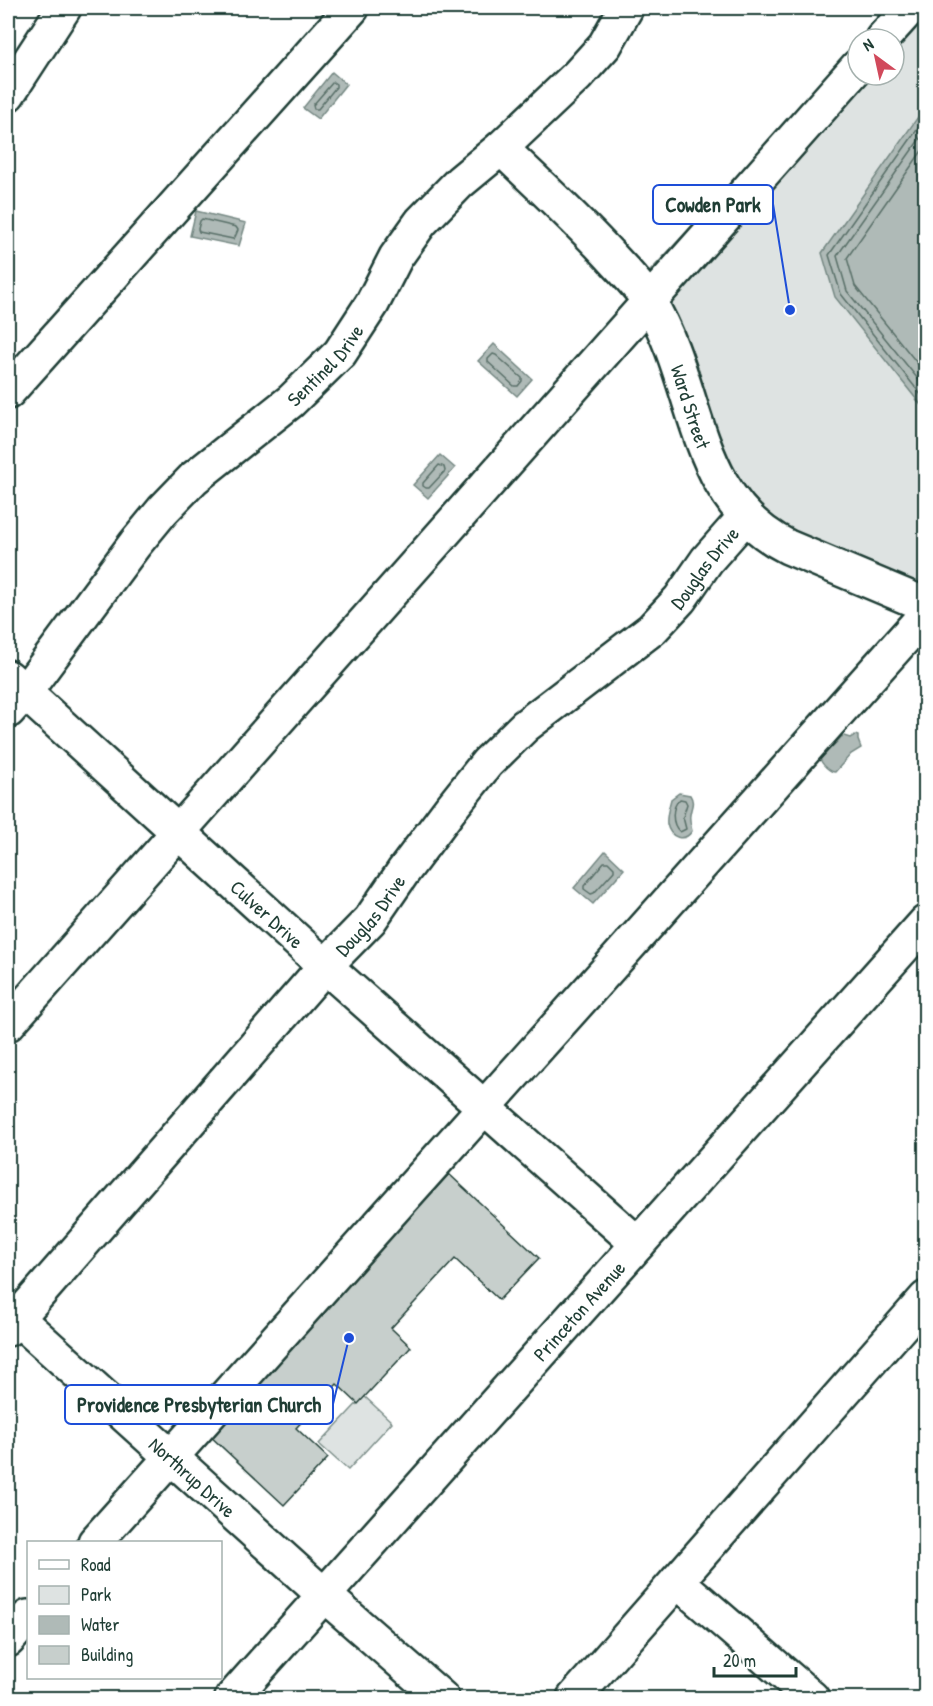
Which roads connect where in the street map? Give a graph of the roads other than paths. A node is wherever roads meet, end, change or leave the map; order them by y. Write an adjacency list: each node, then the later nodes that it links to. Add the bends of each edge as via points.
1 (64, 8): 7 (street)
2 (352, 8): 10 (street)
3 (626, 8): 8 (street, Sentinel Drive, via 605,45)
4 (910, 8): 5 (street)
5 (893, 27)
6 (846, 79): 9 (street)
7 (8, 94)
8 (501, 148): 9 (street, Ward Street, via 585,227); 14 (street, Sentinel Drive, via 421,222 340,353 291,401 194,478 163,510)
9 (649, 301): 11 (street, Ward Street, via 675,357 710,460 722,486); 15 (street)
10 (8, 392)
11 (745, 517): 12 (street, Ward Street, via 788,547); 17 (street, Douglas Drive, via 652,629 525,726 487,763 370,920)
12 (926, 605)
13 (926, 614): 19 (street)
14 (13, 693): 15 (street, Culver Drive)
15 (178, 832): 17 (street, Culver Drive); 18 (street)
16 (926, 922): 20 (street, Princeton Avenue)
17 (325, 966): 19 (street, Culver Drive); 22 (street, Douglas Drive)
18 (8, 1024)
19 (484, 1107): 20 (street, Culver Drive); 23 (street)
20 (638, 1244): 26 (street, Princeton Avenue)
21 (925, 1298): 25 (street)
22 (11, 1320): 23 (street, Northrup Drive)
23 (171, 1458): 24 (street); 26 (street, Northrup Drive)
24 (96, 1541)
25 (677, 1581): 31 (street); 32 (street)
26 (324, 1596): 29 (street, Princeton Avenue); 30 (street, Northrup Drive)
27 (27, 1618): 28 (street)
28 (8, 1640)
29 (232, 1698)
30 (442, 1698)
31 (574, 1698)
32 (812, 1698)

